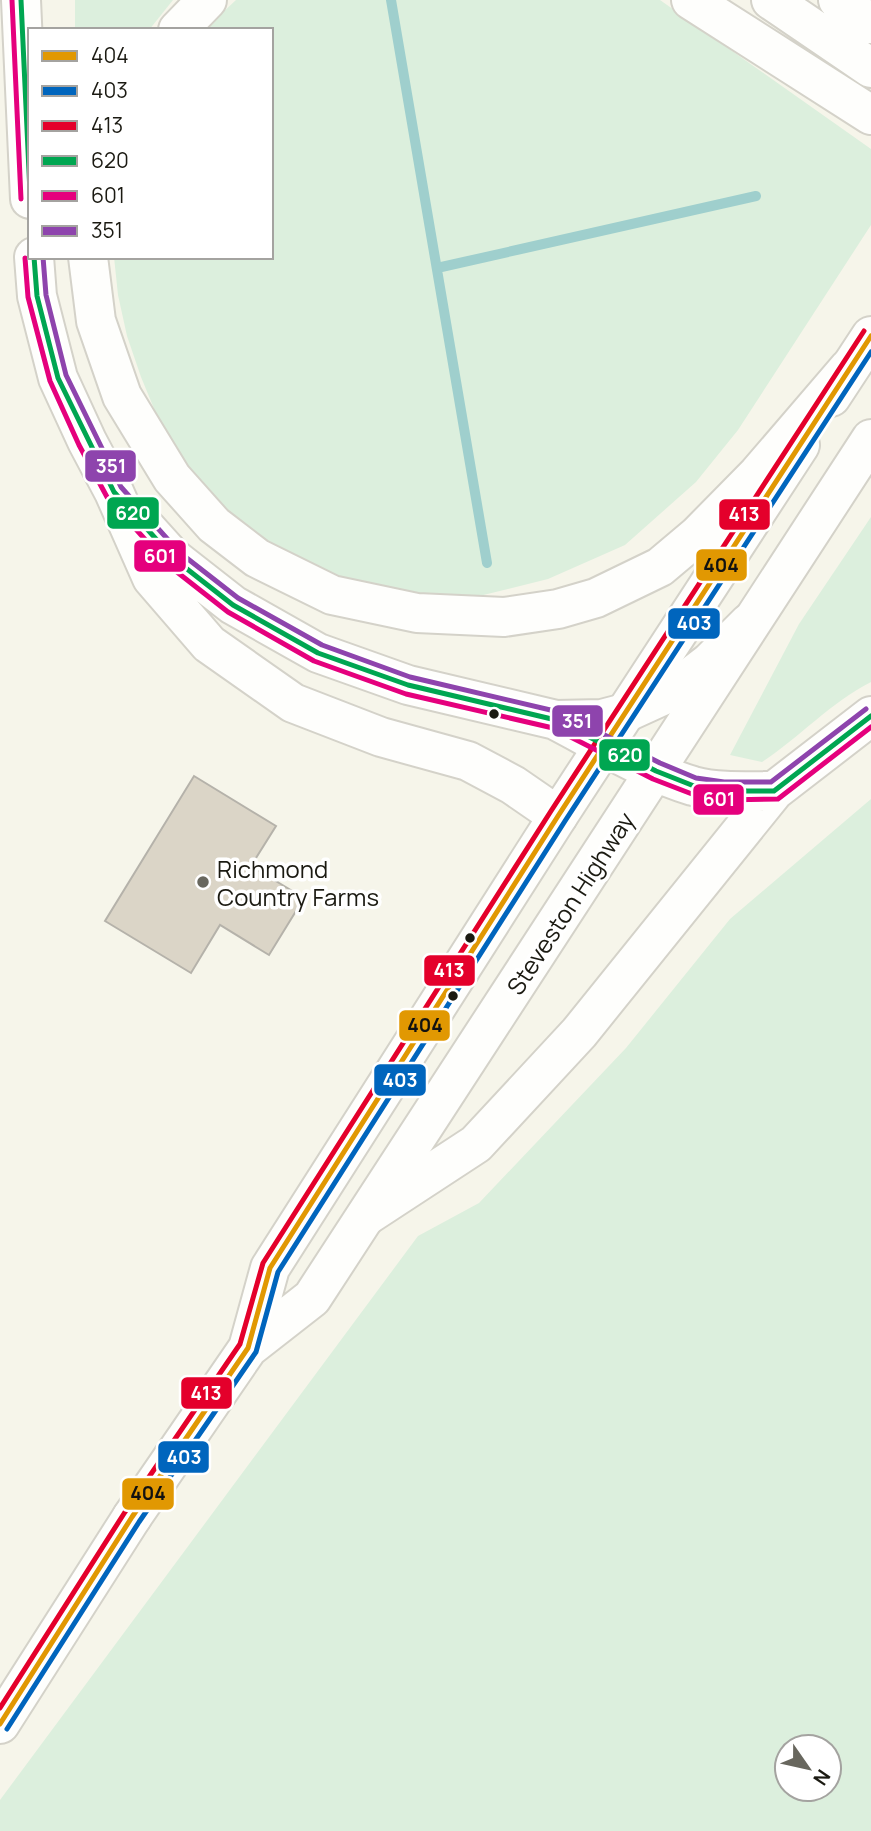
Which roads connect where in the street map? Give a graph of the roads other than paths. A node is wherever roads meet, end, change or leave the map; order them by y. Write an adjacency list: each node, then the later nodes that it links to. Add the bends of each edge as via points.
1 (20, 0): 10 (main road)
2 (206, 0): 7 (main road)
3 (691, 0): 9 (main road)
4 (771, 0): 8 (main road)
5 (838, 0): 6 (main road)
6 (871, 24)
7 (180, 28)
8 (871, 68)
9 (871, 115)
10 (28, 159)
11 (34, 259): 16 (main road, via 37,296 58,378)
12 (88, 259): 14 (main road, via 96,321 122,397 172,478 214,525 257,558 332,594 416,614 503,617 558,609 596,598 660,567 758,474)
13 (871, 336): 14 (main road, Steveston Highway)
14 (849, 368): 18 (main road, Steveston Highway)
15 (871, 439): 17 (main road, Steveston Highway)
16 (114, 492): 20 (main road, via 173,558 233,605 318,653 408,685); 24 (main road, via 152,578 209,644 293,702 381,737 468,761)
17 (749, 623): 18 (main road, via 671,692); 22 (main road, Steveston Highway)
18 (625, 713): 20 (main road, via 602,719); 21 (main road, Steveston Highway)
19 (871, 716): 23 (main road)
20 (556, 720): 21 (main road)
21 (604, 746): 22 (main road); 24 (main road, Steveston Highway)
22 (656, 771): 23 (main road, via 704,788); 25 (main road, Steveston Highway)
23 (774, 791): 25 (main road, via 579,1033 476,1144)
24 (558, 816): 26 (main road, Steveston Highway, via 270,1268)
25 (366, 1216): 26 (main road, Steveston Highway, via 312,1298)
26 (248, 1348): 27 (main road, Steveston Highway, via 132,1517)
27 (0, 1724)

